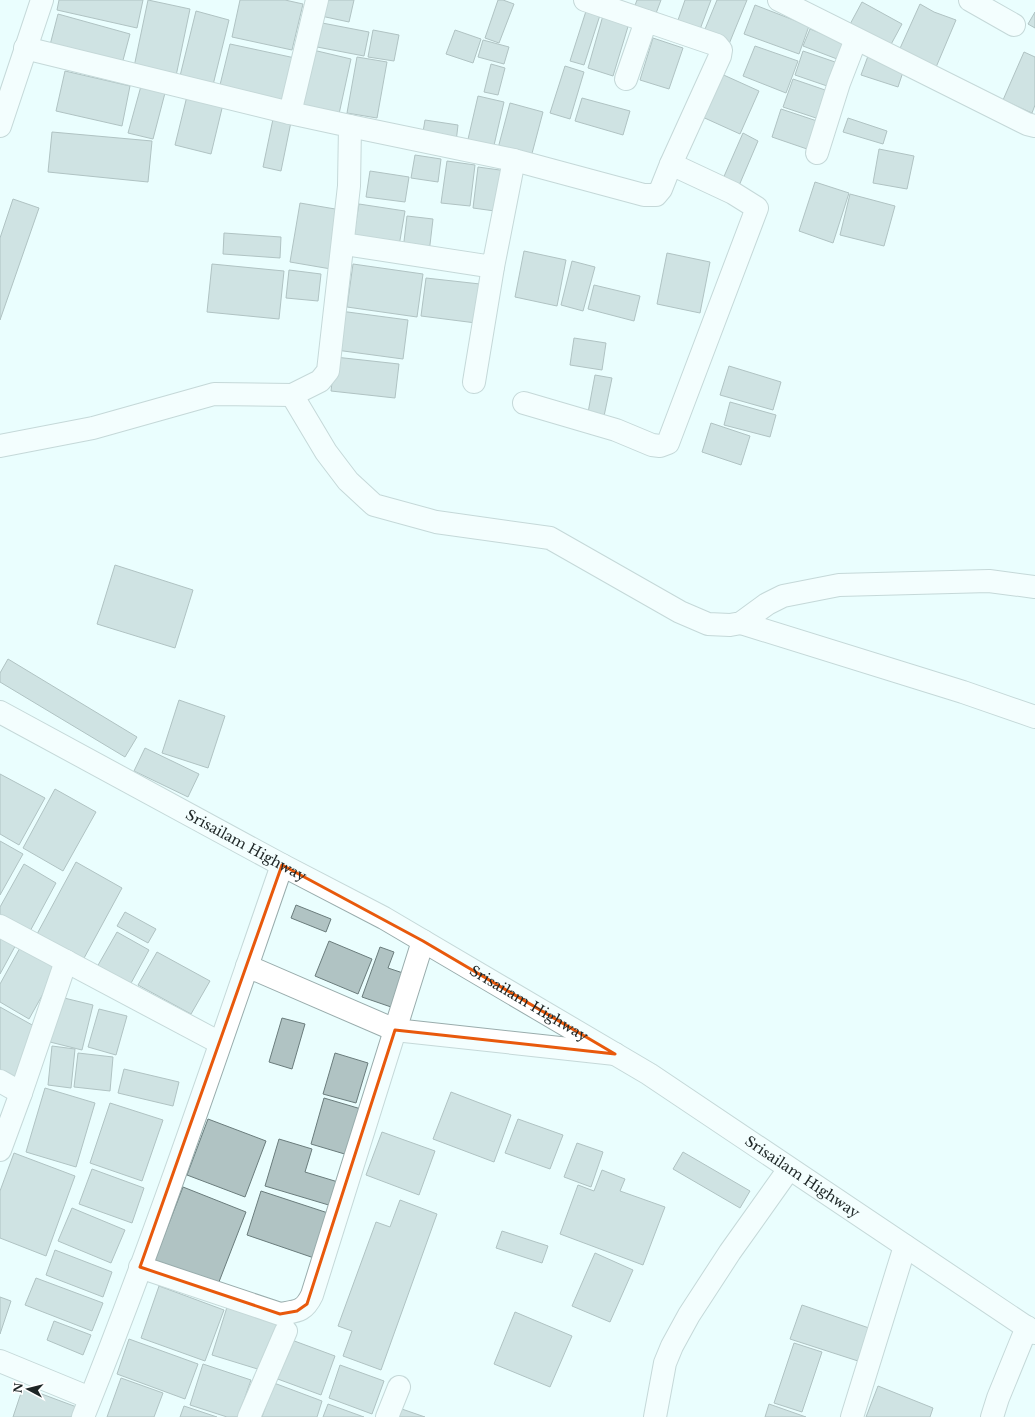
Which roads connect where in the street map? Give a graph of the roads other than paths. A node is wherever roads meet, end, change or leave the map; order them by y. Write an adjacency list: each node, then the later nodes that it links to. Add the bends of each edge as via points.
1 (42, 0): 9 (main road)
2 (317, 0): 11 (main road)
3 (585, 0): 6 (main road)
4 (779, 0): 8 (main road)
5 (970, 0): 7 (main road)
6 (646, 21): 10 (main road); 17 (main road, via 717,45 721,50)
7 (1014, 25)
8 (856, 39): 14 (main road); 15 (main road)
9 (25, 48): 11 (main road); 12 (main road)
10 (626, 79)
11 (290, 112): 13 (main road)
12 (0, 126)
13 (350, 126): 16 (main road); 18 (main road, via 349,186)
14 (1035, 126)
15 (817, 153)
16 (514, 160): 17 (main road, via 644,195 656,195); 19 (main road)
17 (671, 164): 22 (main road, via 733,193 757,208 668,443 652,446 616,430)
18 (344, 244): 19 (main road); 21 (main road, via 328,371 320,381)
19 (493, 267): 20 (main road)
20 (474, 382)
21 (292, 395): 23 (main road, via 214,394 92,428); 25 (main road, via 326,452 348,481 374,505 436,522 550,538 680,612 708,624)
22 (524, 403)
23 (0, 446)
24 (1035, 587): 25 (main road, via 989,581 838,585 783,596)
25 (741, 623): 27 (main road)
26 (0, 712): 28 (main road, Srisailam Highway)
27 (1035, 717)
28 (282, 865): 30 (main road, Srisailam Highway); 32 (main road)
29 (0, 926): 31 (main road)
30 (423, 941): 33 (main road); 35 (main road, Srisailam Highway)
31 (66, 961): 34 (main road); 37 (main road)
32 (247, 966): 33 (main road); 34 (main road)
33 (395, 1030): 35 (main road); 41 (main road, via 308,1304 297,1311 280,1314)
34 (220, 1043): 41 (main road)
35 (615, 1054): 39 (main road, Srisailam Highway, via 649,1074)
36 (0, 1081): 37 (main road)
37 (21, 1093): 38 (main road)
38 (0, 1150)
39 (789, 1169): 40 (main road, Srisailam Highway); 49 (main road, via 730,1252 672,1346 665,1364)
40 (905, 1246): 42 (main road, Srisailam Highway); 50 (main road)
41 (140, 1268): 46 (main road)
42 (1031, 1330): 51 (main road, via 998,1398)
43 (286, 1331): 47 (main road)
44 (0, 1361): 46 (main road)
45 (399, 1387): 48 (main road)
46 (86, 1408)
47 (249, 1417)
48 (388, 1417)
49 (654, 1417)
50 (852, 1417)
51 (992, 1417)

